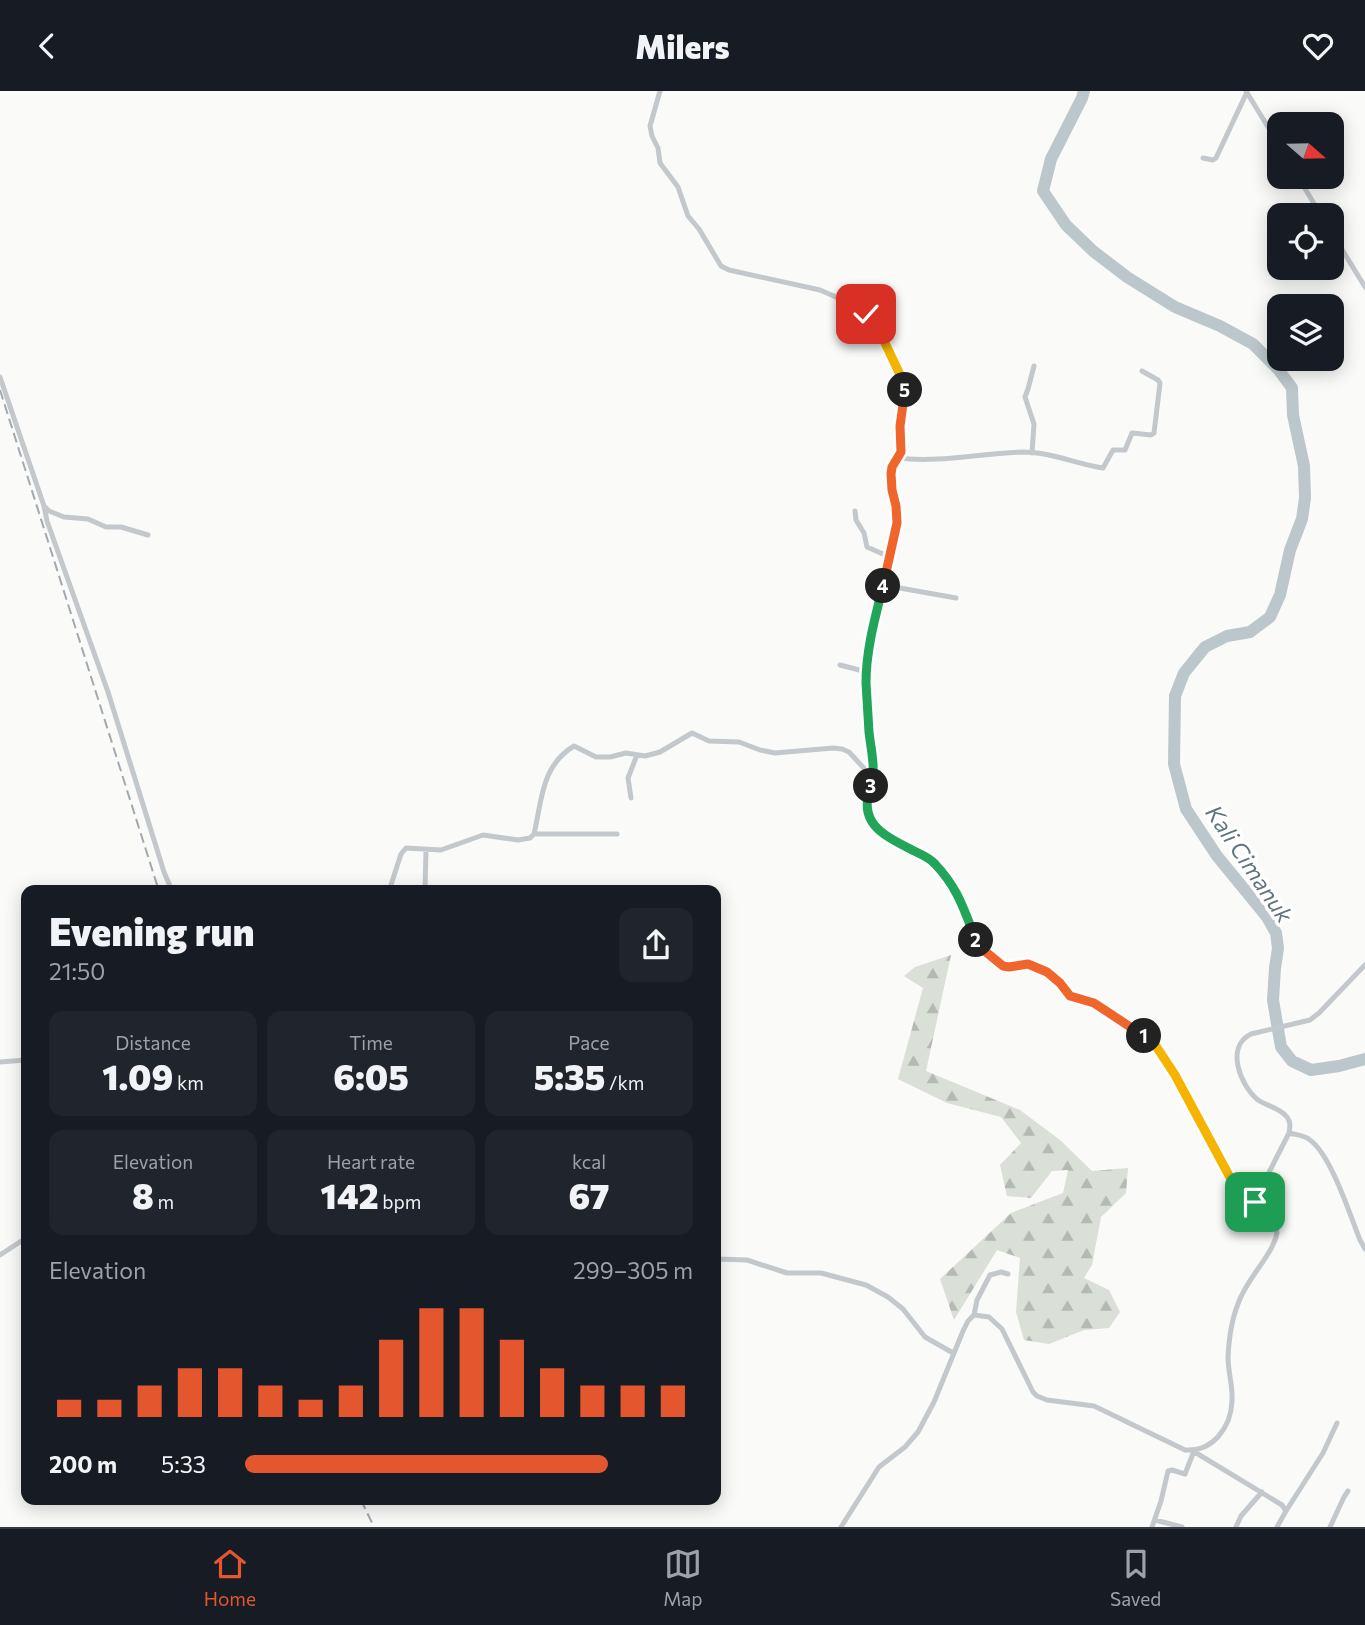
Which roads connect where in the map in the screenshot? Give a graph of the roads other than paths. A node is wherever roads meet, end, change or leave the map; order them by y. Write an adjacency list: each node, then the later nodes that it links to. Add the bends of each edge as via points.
1 (660, 91): 11 (street, via 650,126 660,163 722,266 828,293 860,309 876,324 905,385)
2 (1247, 92): 3 (street); 4 (street, via 1215,160)
3 (1267, 125)
4 (1203, 158)
5 (1344, 253): 6 (street)
6 (1365, 287)
7 (1034, 366): 10 (street, via 1024,397 1035,427)
8 (1142, 372): 10 (street, via 1160,383 1152,435 1132,433 1126,449 1113,450 1103,468)
9 (0, 377): 12 (street)
10 (1032, 453): 11 (street)
11 (898, 458): 15 (street, via 891,474 897,516)
12 (44, 506): 14 (street, via 64,517); 26 (street)
13 (855, 511): 15 (street, via 867,547)
14 (148, 535)
15 (890, 557): 16 (street)
16 (883, 585): 17 (street); 19 (street)
17 (956, 597)
18 (840, 665): 19 (street)
19 (867, 672): 21 (street)
20 (637, 755): 21 (street, via 660,751 692,733 709,741 739,742 775,753 842,749); 22 (street, via 628,778); 23 (street, via 601,757 572,747 548,772)
21 (873, 778): 33 (street, via 867,804 869,820 934,863 956,891 981,948 1005,967 1028,964 1047,972 1070,996 1098,1005 1156,1046 1233,1183)
22 (631, 797)
23 (534, 834): 24 (street); 25 (street, via 518,840 483,835 447,849)
24 (617, 834)
25 (426, 850): 27 (street, via 403,850); 28 (street)
26 (169, 885)
27 (391, 885)
28 (425, 885)
29 (1365, 965): 32 (street, via 1310,1020 1251,1034 1237,1048 1244,1081 1256,1098 1282,1112)
30 (21, 1060): 31 (street)
31 (0, 1062)
32 (1289, 1133): 33 (street); 35 (street, via 1312,1140 1323,1156)
33 (1255, 1202): 42 (street, via 1277,1227 1276,1238 1241,1294 1231,1324 1228,1366 1232,1401 1225,1426 1212,1444)
34 (21, 1241): 36 (street)
35 (1365, 1249)
36 (0, 1255)
37 (721, 1259): 40 (street, via 740,1259 787,1273 821,1273 866,1285 903,1309 925,1337)
38 (1007, 1274): 39 (street, via 990,1275)
39 (974, 1315): 40 (street); 42 (street, via 989,1317 1002,1329 1037,1396 1094,1406)
40 (953, 1353): 47 (street, via 918,1432 879,1467)
41 (1337, 1423): 45 (street)
42 (1193, 1451): 44 (street); 46 (street, via 1185,1474 1168,1471)
43 (1348, 1491): 52 (street)
44 (1262, 1492): 45 (street); 50 (street)
45 (1286, 1511): 51 (street)
46 (1155, 1520): 48 (street); 49 (street)
47 (841, 1527)
48 (1152, 1527)
49 (1182, 1527)
50 (1236, 1527)
51 (1277, 1527)
52 (1330, 1527)

